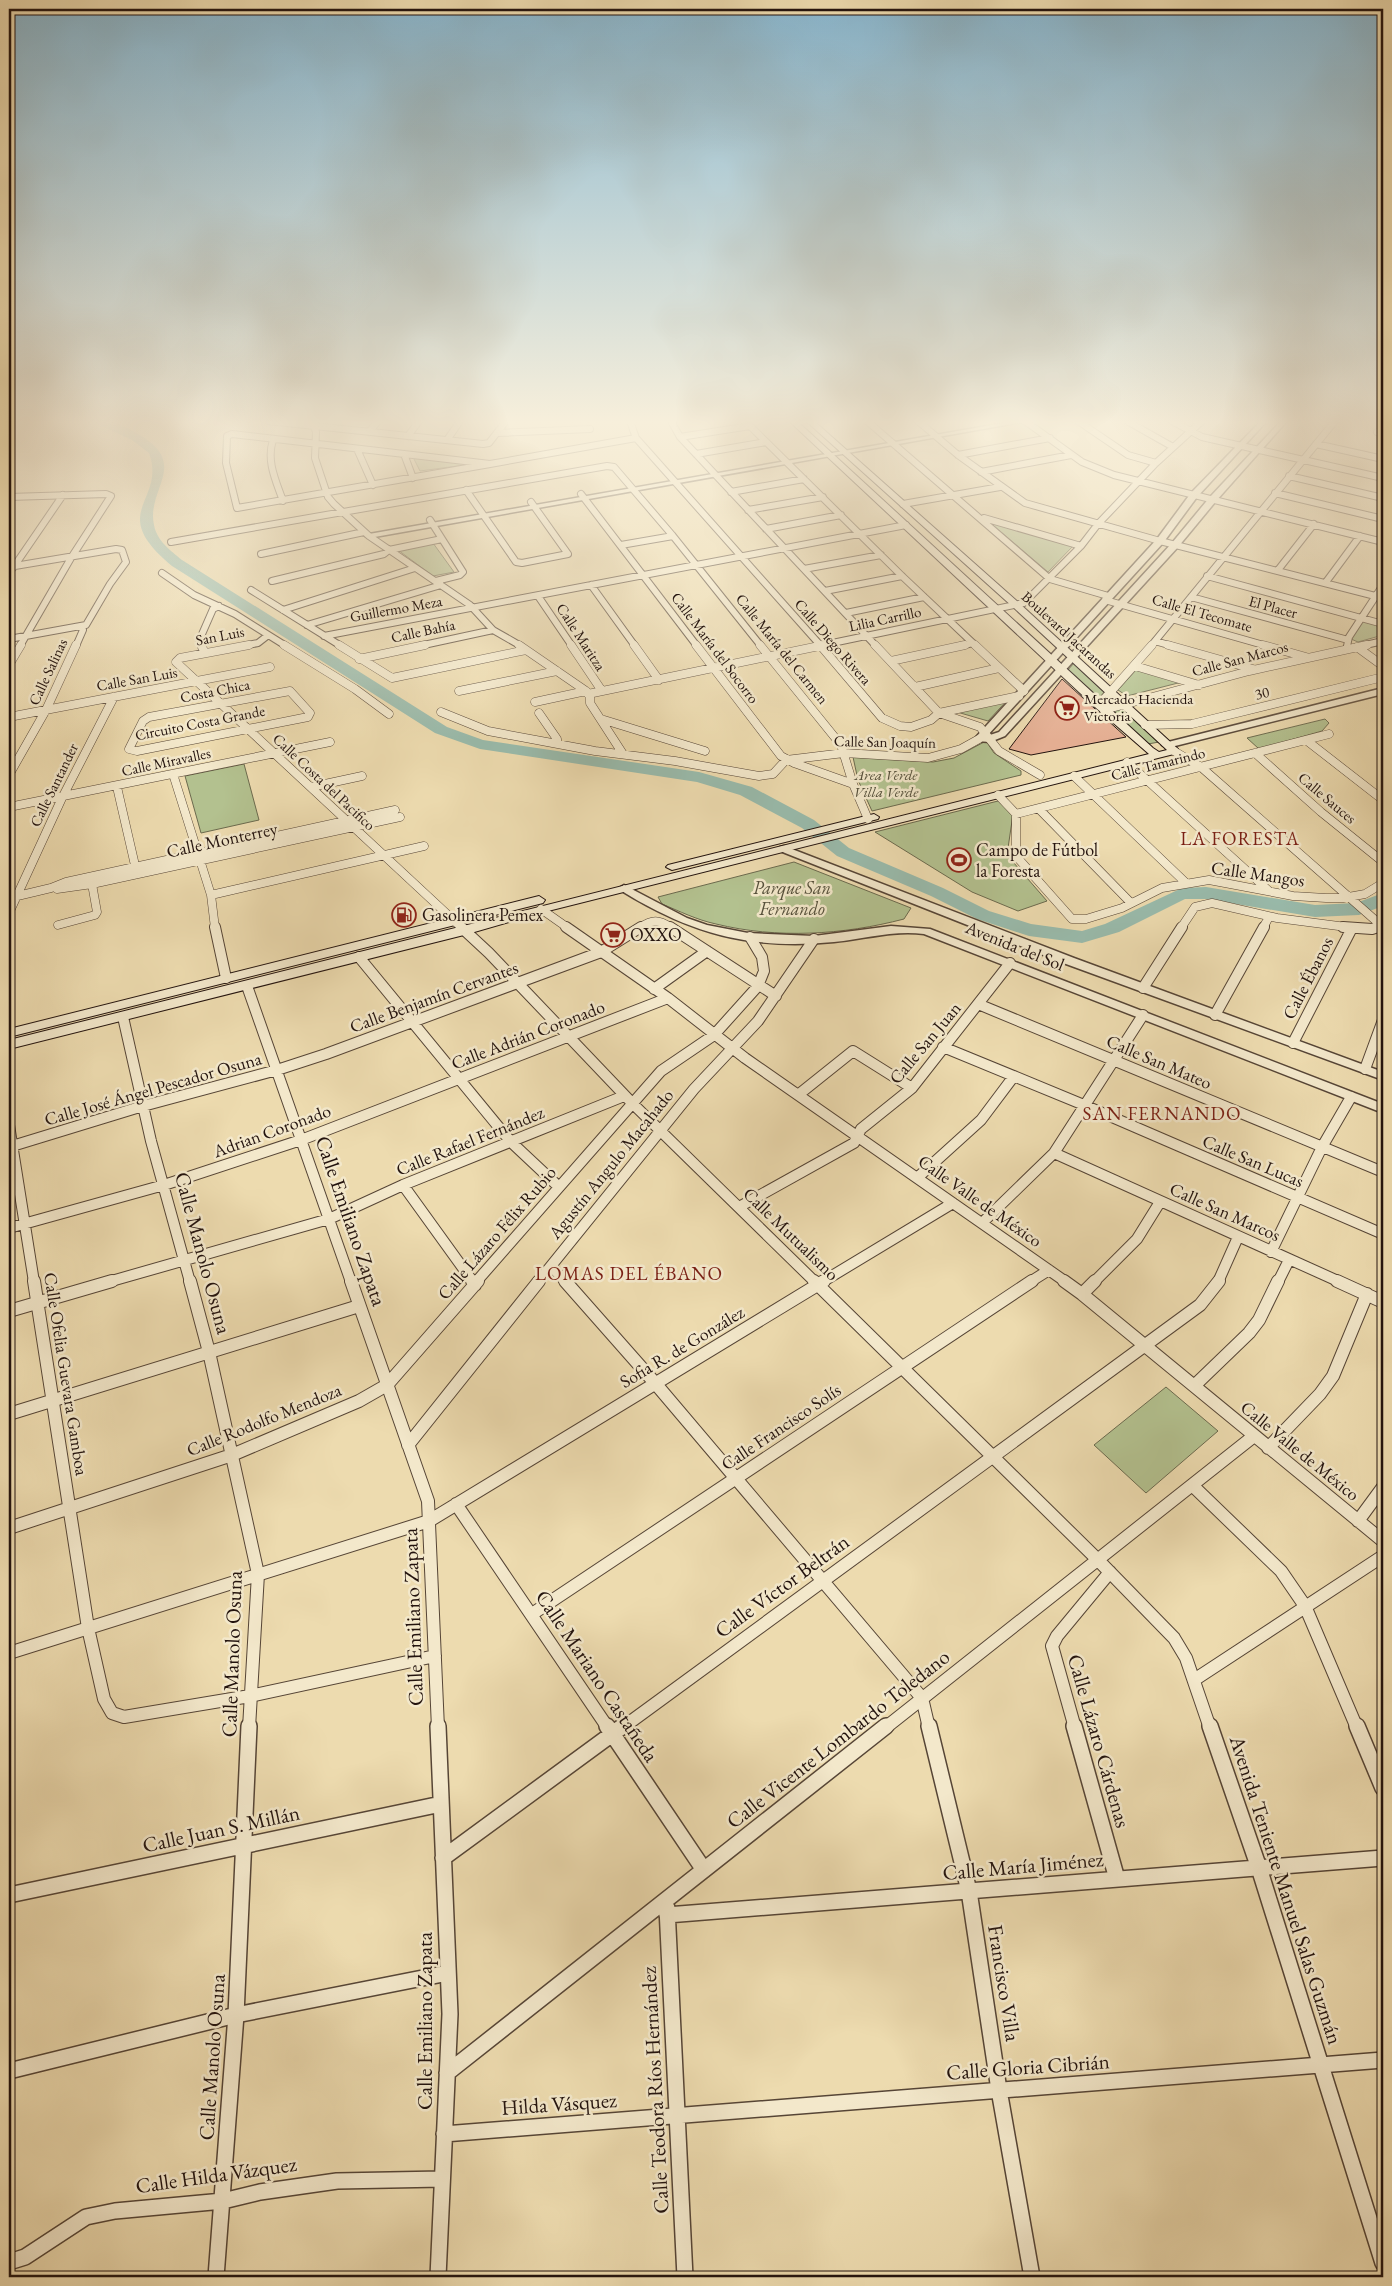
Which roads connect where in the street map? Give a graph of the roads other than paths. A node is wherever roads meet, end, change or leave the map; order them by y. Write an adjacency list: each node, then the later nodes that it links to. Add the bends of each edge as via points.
1 (39, 528): 45 (street)
2 (90, 528): 44 (street)
3 (250, 528): 33 (street)
4 (357, 528): 27 (street)
5 (399, 528): 27 (street)
6 (435, 528): 31 (street)
7 (493, 528): 8 (street, via 519,563 568,554)
8 (549, 528)
9 (608, 528): 35 (street, Calle María del Socorro)
10 (666, 528): 29 (street, Calle María del Carmen)
11 (716, 528): 43 (street, Calle Diego Rivera)
12 (773, 528): 26 (street)
13 (854, 528): 28 (street)
14 (896, 528): 28 (street, Guillermo Meza)
15 (908, 528): 73 (main road, Boulevard Jacarandas)
16 (929, 528): 69 (main road, Boulevard Jacarandas)
17 (993, 528): 55 (street)
18 (1018, 528): 37 (street)
19 (1095, 528): 37 (street, Lilia Carrillo)
20 (1111, 528): 32 (street)
21 (1170, 528): 32 (street)
22 (1189, 528): 36 (street)
23 (1247, 528): 42 (street)
24 (1311, 528): 49 (street)
25 (1328, 528): 30 (street)
26 (766, 529): 38 (street)
27 (363, 534): 39 (street); 40 (street)
28 (860, 534): 38 (street, Guillermo Meza); 41 (street)
29 (673, 536): 35 (street); 46 (street, Calle María del Carmen)
30 (1360, 536): 34 (street); 57 (street)
31 (442, 539): 39 (street); 58 (street, via 464,572)
32 (1160, 541): 36 (street); 67 (street)
33 (171, 542)
34 (1383, 542)
35 (621, 545): 52 (street, Calle María del Socorro)
36 (1175, 545): 42 (street); 68 (street)
37 (1081, 546): 55 (street, Lilia Carrillo)
38 (784, 549): 43 (street, Guillermo Meza); 48 (street)
39 (389, 550): 47 (street); 56 (street, via 384,554)
40 (261, 554)
41 (881, 555): 48 (street); 53 (street)
42 (1223, 556): 49 (street); 54 (street)
43 (741, 557): 46 (street, Guillermo Meza); 91 (street, Calle Diego Rivera)
44 (70, 558): 45 (street); 80 (street, Calle Salinas, via 116,549 122,550 126,562 86,625); 82 (street)
45 (12, 566): 50 (street)
46 (696, 566): 52 (street, Guillermo Meza); 97 (street, Calle María del Carmen)
47 (415, 568): 58 (street); 72 (street)
48 (804, 569): 62 (street)
49 (1278, 570): 57 (street)
50 (9, 572)
51 (162, 573): 70 (street, via 194,595)
52 (643, 575): 60 (street, Guillermo Meza); 108 (street, Calle María del Socorro)
53 (902, 576): 62 (street); 64 (street)
54 (1207, 576): 65 (street); 75 (street)
55 (1050, 579): 67 (street, Calle El Tecomate); 69 (street, Lilia Carrillo, via 1024,603)
56 (272, 581)
57 (1326, 582): 66 (street)
58 (438, 583): 71 (street); 78 (street)
59 (1383, 585): 66 (street)
60 (591, 586): 63 (street, Guillermo Meza); 114 (street)
61 (251, 590): 72 (street)
62 (825, 591): 74 (street)
63 (538, 596): 71 (street, Guillermo Meza); 118 (street, Calle Maritza)
64 (924, 597): 74 (street); 77 (street)
65 (1191, 597): 76 (street); 87 (street, El Placer)
66 (1380, 597): 75 (street)
67 (1106, 598): 68 (street, Calle El Tecomate); 93 (street)
68 (1119, 604): 76 (street, Calle El Tecomate); 99 (street)
69 (1016, 605): 73 (street, Lilia Carrillo); 93 (main road, Boulevard Jacarandas)
70 (219, 606): 83 (street); 96 (street, via 213,609 199,641)
71 (472, 608): 81 (street); 84 (street, Guillermo Meza)
72 (283, 610): 78 (street)
73 (998, 610): 77 (street, Lilia Carrillo); 102 (main road, Boulevard Jacarandas)
74 (846, 613): 85 (street)
75 (1362, 618): 79 (street); 87 (street)
76 (1173, 619): 89 (street); 98 (street, Calle El Tecomate)
77 (949, 620): 85 (street, Lilia Carrillo); 90 (street)
78 (307, 624): 84 (street)
79 (1383, 624)
80 (81, 627): 82 (street); 130 (street, Calle Salinas, via 83,630)
81 (493, 630): 95 (street); 100 (street, Calle Bahía)
82 (26, 636): 86 (street); 104 (street)
83 (267, 636): 96 (street, San Luis, via 258,643); 134 (street)
84 (324, 636): 100 (street)
85 (867, 636): 91 (street, Lilia Carrillo); 103 (street)
86 (9, 639)
87 (1348, 640): 94 (street)
88 (1383, 640): 92 (street, Calle San Marcos)
89 (1155, 641): 105 (street); 111 (street)
90 (973, 643): 103 (street); 109 (street)
91 (821, 646): 97 (street, Lilia Carrillo); 133 (street, Calle Diego Rivera, via 882,718 889,722 911,727 931,720)
92 (1357, 647): 94 (street, Calle San Marcos); 106 (street)
93 (1062, 648): 99 (main road, Boulevard Jacarandas); 102 (street)
94 (1347, 649): 98 (street, Calle San Marcos)
95 (526, 650): 100 (street, via 392,678); 112 (street)
96 (206, 653): 101 (street, San Luis)
97 (770, 657): 108 (street, Lilia Carrillo); 151 (street, Calle María del Carmen, via 841,745)
98 (1307, 657): 111 (street, Calle San Marcos)
99 (1072, 658): 110 (street); 119 (main road, Boulevard Jacarandas)
100 (359, 659)
101 (177, 660): 115 (street, Calle Costa del Pacifico)
102 (1051, 660): 110 (main road, Boulevard Jacarandas); 123 (street)
103 (891, 661): 117 (street)
104 (9, 665)
105 (1135, 666): 116 (street); 119 (street)
106 (1383, 666)
107 (270, 667): 115 (street, Calle San Luis)
108 (714, 668): 114 (street, Lilia Carrillo); 154 (street, Calle María del Socorro)
109 (999, 668): 117 (street); 123 (street)
110 (1061, 670): 129 (main road, Boulevard Jacarandas); 142 (street, via 1002,734)
111 (1254, 670): 116 (street, Calle San Marcos)
112 (557, 671): 121 (street); 122 (street)
113 (1383, 677): 139 (street, 30, via 1192,724)
114 (659, 680): 118 (street, Lilia Carrillo)
115 (198, 682): 124 (street, Calle San Luis); 127 (street, Calle Costa del Pacifico)
116 (1200, 685): 128 (street, Calle San Marcos)
117 (915, 687): 133 (street)
118 (602, 691): 122 (street, Lilia Carrillo)
119 (1110, 691): 128 (main road, Boulevard Jacarandas); 129 (street)
120 (1383, 691): 147 (street)
121 (459, 692)
122 (587, 693): 126 (street, Lilia Carrillo); 138 (street, via 590,704)
123 (1021, 693): 133 (street, Calle Diego Rivera); 142 (street)
124 (114, 697): 130 (street, Calle San Luis); 168 (street, Calle Santander)
125 (1383, 698): 147 (street)
126 (536, 702)
127 (220, 704): 135 (street, Costa Chica, via 290,691); 137 (street, Costa Chica); 140 (street, Calle Costa del Pacifico)
128 (1123, 704): 129 (street, Calle San Marcos); 139 (main road, Boulevard Jacarandas)
129 (1102, 707): 149 (main road, Boulevard Jacarandas)
130 (46, 710): 136 (street, Calle San Luis); 158 (street, Calle Salinas)
131 (441, 712): 146 (street, via 488,731)
132 (540, 713): 146 (street)
133 (939, 713): 142 (street, via 980,727)
134 (389, 714)
135 (310, 715): 140 (street, Circuito Costa Grande)
136 (9, 717)
137 (145, 719): 140 (street, Circuito Costa Grande, via 129,748 132,751)
138 (601, 719): 148 (street); 153 (street)
139 (1145, 724): 147 (main road, Boulevard Jacarandas)
140 (245, 728): 150 (street, Calle Costa del Pacifico)
141 (1329, 734): 144 (street, Calle Tamarindo)
142 (988, 735): 143 (street); 159 (street, via 999,751)
143 (979, 739): 151 (street, Calle San Joaquín, via 952,754 922,759)
144 (1306, 740): 152 (street, Calle Tamarindo); 169 (street)
145 (330, 742): 150 (street, Calle Miravalles)
146 (557, 744): 153 (street)
147 (1171, 748): 149 (main road); 156 (street)
148 (705, 751)
149 (1153, 752): 155 (main road); 159 (main road)
150 (273, 753): 157 (street, Calle Miravalles); 165 (street, Calle Costa del Pacifico)
151 (844, 753): 154 (street, Calle San Joaquín); 163 (street, Calle María del Carmen)
152 (1255, 753): 156 (street, Calle Tamarindo); 183 (street, Calle Sauces)
153 (623, 754): 154 (street, via 759,776 773,774)
154 (786, 760): 163 (street)
155 (1127, 762): 161 (main road); 162 (street)
156 (1201, 767): 162 (street, Calle Tamarindo); 193 (street)
157 (173, 774): 164 (street, Calle Miravalles); 182 (street)
158 (9, 775)
159 (1040, 775): 173 (main road)
160 (362, 776): 165 (street)
161 (1074, 776): 166 (street); 167 (main road)
162 (1147, 780): 166 (street, Calle Tamarindo); 190 (street)
163 (854, 784): 173 (street, Calle María del Carmen)
164 (117, 787): 168 (street, Calle Miravalles); 184 (street)
165 (311, 787): 174 (street, Calle Costa del Pacifico)
166 (1095, 794): 171 (street, Calle Tamarindo); 185 (street)
167 (998, 795): 172 (street); 176 (main road)
168 (62, 798): 170 (street, Calle Miravalles); 192 (street, Calle Santander)
169 (1383, 800)
170 (9, 807)
171 (1039, 809): 172 (street, Calle Tamarindo); 194 (street)
172 (1016, 814): 194 (street, Calle Mangos, via 1016,856 1072,919 1086,919)
173 (868, 819): 176 (main road)
174 (346, 820): 175 (street, Calle Costa del Pacifico); 175 (street, Calle Monterrey, via 397,813); 182 (street, Calle Monterrey)
175 (353, 827): 181 (street, Calle Costa del Pacifico); 182 (street, Calle Monterrey)
176 (844, 829): 177 (main road)
177 (803, 839): 178 (main road); 180 (main road)
178 (770, 842): 180 (street); 198 (main road)
179 (424, 846): 181 (street)
180 (784, 849): 189 (main road); 213 (street, Avenida del Sol)
181 (383, 856): 191 (street); 198 (street, Calle Costa del Pacifico)
182 (200, 857): 184 (street, Calle Monterrey); 191 (street)
183 (1383, 862)
184 (136, 871): 187 (street, Calle Monterrey); 188 (street, Calle Monterrey, via 66,882)
185 (1186, 883): 190 (street, Calle Mangos, via 1209,880); 194 (street, Calle Mangos, via 1162,888)
186 (1383, 883): 193 (street, Calle Mangos)
187 (92, 884): 188 (street, Calle Monterrey, via 68,889); 199 (street, via 95,915)
188 (51, 888): 192 (street, Calle Monterrey)
189 (624, 888): 195 (main road); 203 (street, Avenida del Sol, via 664,912 689,922)
190 (1269, 891): 193 (street, Calle Mangos, via 1293,896)
191 (211, 895): 209 (street)
192 (13, 897): 196 (street, Calle Santander)
193 (1352, 899): 200 (street)
194 (1131, 903)
195 (541, 909): 202 (main road); 205 (street, Calle Valle de México)
196 (9, 913)
197 (1269, 917): 201 (street, Calle Mangos); 213 (street, Calle Mangos, via 1212,904 1195,907); 219 (street)
198 (455, 922): 202 (street, Calle Costa del Pacifico); 209 (main road)
199 (58, 925)
200 (1381, 925): 201 (street, Calle Mangos, via 1372,929)
201 (1352, 928): 226 (street, Calle Ébanos)
202 (464, 931): 207 (main road); 210 (street, Calle Mutualismo)
203 (750, 937): 204 (street, Avenida del Sol); 212 (street, via 762,957 764,971)
204 (814, 940): 208 (street, Avenida del Sol, via 905,927 949,938); 215 (street, Agustín Angulo Macahado)
205 (601, 952): 206 (street, Calle Benjamín Cervantes, via 652,920 661,921); 210 (street, Calle Benjamín Cervantes); 214 (street, Calle Valle de México)
206 (707, 952): 212 (street); 214 (street)
207 (358, 957): 211 (main road); 222 (street)
208 (1010, 963): 217 (street, Calle San Juan); 218 (street, Avenida del Sol)
209 (226, 978): 223 (main road)
210 (518, 983): 222 (street, Calle Benjamín Cervantes); 225 (street, Calle Mutualismo)
211 (247, 986): 220 (main road); 232 (street, Calle Emiliano Zapata)
212 (758, 986): 215 (street); 224 (street, Calle Lázaro Félix Rubio)
213 (1143, 988): 219 (street, Avenida del Sol)
214 (654, 989): 216 (street, Calle Valle de México)
215 (776, 996): 229 (street, Agustín Angulo Macahado)
216 (668, 998): 224 (street, Calle Valle de México); 225 (street, Calle Adrián Coronado)
217 (978, 1004): 228 (street, Calle San Juan); 230 (street, Calle San Mateo)
218 (1143, 1015): 230 (street); 238 (street, Avenida del Sol)
219 (1214, 1015): 226 (street, Avenida del Sol)
220 (123, 1017): 227 (main road); 242 (street, Calle Manolo Osuna)
221 (1383, 1020): 231 (street)
222 (412, 1023): 232 (street, Calle Benjamín Cervantes); 235 (street)
223 (9, 1033)
224 (714, 1035): 229 (street, Calle Valle de México); 239 (street, Calle Lázaro Félix Rubio, via 661,1071)
225 (569, 1036): 235 (street, Calle Adrián Coronado); 239 (street, Calle Mutualismo)
226 (1293, 1043): 231 (street, Avenida del Sol)
227 (9, 1045)
228 (943, 1047): 233 (street, Calle San Lucas); 236 (street, Calle San Juan)
229 (732, 1049): 237 (street, Calle Valle de México); 245 (street, Agustín Angulo Macahado)
230 (1114, 1060): 241 (street); 250 (street, Calle San Mateo)
231 (1365, 1069): 234 (street, Avenida del Sol)
232 (277, 1070): 242 (street, Calle José Ángel Pescador Osuna); 247 (street, Calle Emiliano Zapata)
233 (1014, 1076): 241 (street, Calle San Lucas); 253 (street, via 976,1125)
234 (1383, 1076)
235 (460, 1078): 240 (street, Calle Adrián Coronado); 248 (street)
236 (912, 1088): 237 (street, via 853,1051); 246 (street, Calle San Juan, via 861,1129)
237 (798, 1095): 246 (street, Calle Valle de México)
238 (1351, 1097): 243 (street, Avenida del Sol); 250 (street)
239 (628, 1100): 245 (street, Calle Mutualismo); 248 (street, Calle Rafael Fernández); 256 (street, Calle Lázaro Félix Rubio)
240 (400, 1102): 247 (street, Adrian Coronado)
241 (1084, 1105): 251 (street); 257 (street, Calle San Lucas)
242 (143, 1106): 249 (street, Calle José Ángel Pescador Osuna); 254 (street, Calle Manolo Osuna)
243 (1383, 1109)
244 (9, 1125): 249 (street, Calle Ofelia Guevara Gamboa)
245 (660, 1130): 260 (street, Calle Mutualismo); 270 (street, Agustín Angulo Macahado)
246 (857, 1137): 253 (street, Calle Valle de México); 260 (street, Calle San Juan, via 854,1143)
247 (301, 1140): 254 (street, Adrian Coronado); 261 (street, Calle Emiliano Zapata)
248 (511, 1142): 255 (street, Calle Rafael Fernández); 256 (street)
249 (10, 1147): 262 (street, Calle Ofelia Guevara Gamboa)
250 (1322, 1148): 252 (street, Calle San Mateo); 257 (street)
251 (1054, 1153): 258 (street, Calle San Marcos); 263 (street)
252 (1383, 1172)
253 (917, 1178): 259 (street, Calle Valle de México)
254 (164, 1185): 262 (street, Adrian Coronado); 268 (street, Calle Manolo Osuna)
255 (403, 1185): 261 (street, Calle Rafael Fernández); 272 (street)
256 (559, 1187): 272 (street, Calle Lázaro Félix Rubio)
257 (1299, 1199): 265 (street, Calle San Lucas); 267 (street)
258 (1160, 1202): 266 (street, Calle San Marcos); 274 (street, via 1137,1239)
259 (952, 1203): 263 (street, Calle Valle de México); 273 (street, Sofia R. de González)
260 (739, 1207): 273 (street, Calle Mutualismo)
261 (329, 1219): 268 (street, Calle Rafael Fernández); 278 (street, Calle Emiliano Zapata)
262 (24, 1224): 264 (street, Adrian Coronado); 276 (street, Calle Ofelia Guevara Gamboa)
263 (982, 1224): 271 (street, Calle Valle de México)
264 (9, 1228)
265 (1383, 1234)
266 (1238, 1237): 267 (street, Calle San Marcos); 280 (street, Calle Víctor Beltrán, via 1210,1294 1200,1305)
267 (1271, 1252): 269 (street, Calle San Marcos)
268 (185, 1260): 276 (street, Calle Rafael Fernández); 281 (street, Calle Manolo Osuna)
269 (1289, 1260): 275 (street, Calle San Marcos); 285 (street, via 1259,1320)
270 (551, 1266): 283 (street); 289 (street, Agustín Angulo Macahado)
271 (1049, 1270): 274 (street, Calle Valle de México); 282 (street, Calle Francisco Solís)
272 (474, 1285): 284 (street, Calle Lázaro Félix Rubio)
273 (818, 1285): 282 (street, Calle Mutualismo); 283 (street, Sofia R. de González)
274 (1082, 1294): 280 (street, Calle Valle de México)
275 (1366, 1294): 277 (street, Calle San Marcos); 290 (street, via 1333,1376)
276 (37, 1302): 279 (street, Calle Rafael Fernández); 286 (street, Calle Ofelia Guevara Gamboa)
277 (1383, 1302)
278 (360, 1306): 281 (street); 284 (street, Calle Emiliano Zapata)
279 (9, 1311)
280 (1144, 1345): 285 (street, Calle Valle de México); 292 (street, Calle Víctor Beltrán)
281 (209, 1352): 286 (street); 291 (street, Calle Manolo Osuna)
282 (902, 1367): 292 (street, Calle Mutualismo); 293 (street, Calle Francisco Solís)
283 (655, 1383): 293 (street); 296 (street, Sofia R. de González)
284 (387, 1385): 289 (street, Calle Emiliano Zapata); 291 (street, Calle Rodolfo Mendoza, via 358,1401)
285 (1194, 1386): 288 (street, Calle Valle de México)
286 (53, 1400): 287 (street); 297 (street, Calle Ofelia Guevara Gamboa)
287 (9, 1414)
288 (1254, 1436): 290 (street, Calle Valle de México); 294 (street, Calle Vicente Lombardo Toledano)
289 (408, 1445): 298 (street, Calle Emiliano Zapata, via 428,1501)
290 (1268, 1448): 299 (street, Calle Valle de México)
291 (232, 1455): 297 (street, Calle Rodolfo Mendoza); 305 (street, Calle Manolo Osuna)
292 (992, 1457): 303 (street, Calle Mutualismo); 306 (street, Calle Víctor Beltrán)
293 (735, 1478): 306 (street); 308 (street, Calle Francisco Solís)
294 (1192, 1485): 303 (street, Calle Vicente Lombardo Toledano); 307 (street, via 1281,1571)
295 (1383, 1487): 299 (street)
296 (456, 1504): 298 (street, Sofia R. de González); 308 (street, Calle Mariano Castañeda)
297 (70, 1509): 300 (street, Calle Rodolfo Mendoza); 309 (street, Calle Ofelia Guevara Gamboa)
298 (429, 1520): 305 (street, Sofia R. de González); 311 (street, Calle Emiliano Zapata)
299 (1358, 1521): 301 (street, Calle Valle de México)
300 (9, 1528)
301 (1383, 1541)
302 (1383, 1556): 307 (street)
303 (1097, 1560): 304 (street, Avenida Teniente Manuel Salas Guzmán); 314 (street, Calle Vicente Lombardo Toledano)
304 (1110, 1572): 312 (street, Avenida Teniente Manuel Salas Guzmán, via 1174,1638); 323 (street, Calle Lázaro Cárdenas, via 1052,1646)
305 (258, 1574): 309 (street, Sofia R. de González); 313 (street, Calle Manolo Osuna)
306 (823, 1582): 314 (street); 315 (street, Calle Víctor Beltrán)
307 (1305, 1606): 312 (street); 316 (street)
308 (532, 1614): 315 (street, Calle Mariano Castañeda)
309 (88, 1628): 310 (street, Sofia R. de González); 313 (street, Calle Ofelia Guevara Gamboa, via 104,1699 112,1713 124,1717)
310 (9, 1653)
311 (434, 1656): 313 (street, Calle Ofelia Guevara Gamboa); 317 (street, Calle Emiliano Zapata)
312 (1194, 1680): 321 (street, Avenida Teniente Manuel Salas Guzmán)
313 (250, 1696): 318 (street, Calle Manolo Osuna)
314 (922, 1698): 322 (street, Calle Vicente Lombardo Toledano); 324 (street, Francisco Villa)
315 (612, 1735): 319 (street, Calle Víctor Beltrán); 322 (street, Calle Mariano Castañeda)
316 (1383, 1788)
317 (441, 1804): 318 (street, Calle Juan S. Millán); 319 (street, Calle Emiliano Zapata)
318 (244, 1847): 325 (street, Calle Juan S. Millán); 328 (street, Calle Manolo Osuna)
319 (443, 1858): 327 (street, Calle Emiliano Zapata)
320 (1383, 1858): 321 (street, Calle María Jiménez)
321 (1259, 1868): 323 (street, Calle María Jiménez); 330 (street, Avenida Teniente Manuel Salas Guzmán)
322 (704, 1870): 326 (street, Calle Vicente Lombardo Toledano)
323 (1117, 1879): 324 (street, Calle María Jiménez)
324 (969, 1891): 326 (street, Calle María Jiménez); 333 (street, Francisco Villa)
325 (9, 1895)
326 (667, 1908): 332 (street, Calle Vicente Lombardo Toledano); 334 (street, Calle Teodora Ríos Hernández)
327 (448, 1973): 328 (street); 332 (street, Calle Emiliano Zapata)
328 (236, 2015): 331 (street); 337 (street, Calle Manolo Osuna)
329 (1383, 2060): 330 (street, Calle Gloria Cibrián)
330 (1322, 2065): 333 (street, Calle Gloria Cibrián); 339 (street, Avenida Teniente Manuel Salas Guzmán)
331 (9, 2071)
332 (447, 2073): 335 (street, Calle Emiliano Zapata)
333 (1000, 2090): 334 (street, Calle Gloria Cibrián); 343 (street, Francisco Villa)
334 (677, 2116): 335 (street, Hilda Vásquez); 342 (street, Calle Teodora Ríos Hernández)
335 (444, 2134): 336 (street, Calle Emiliano Zapata)
336 (442, 2179): 337 (street, Calle Hilda Vázquez, via 337,2181); 341 (street, Calle Emiliano Zapata)
337 (223, 2201): 338 (street, Calle Hilda Vázquez, via 114,2211 86,2217 25,2257); 340 (street, Calle Manolo Osuna)
338 (9, 2262)
339 (1383, 2263)
340 (216, 2277)
341 (438, 2277)
342 (685, 2277)
343 (1032, 2277)

